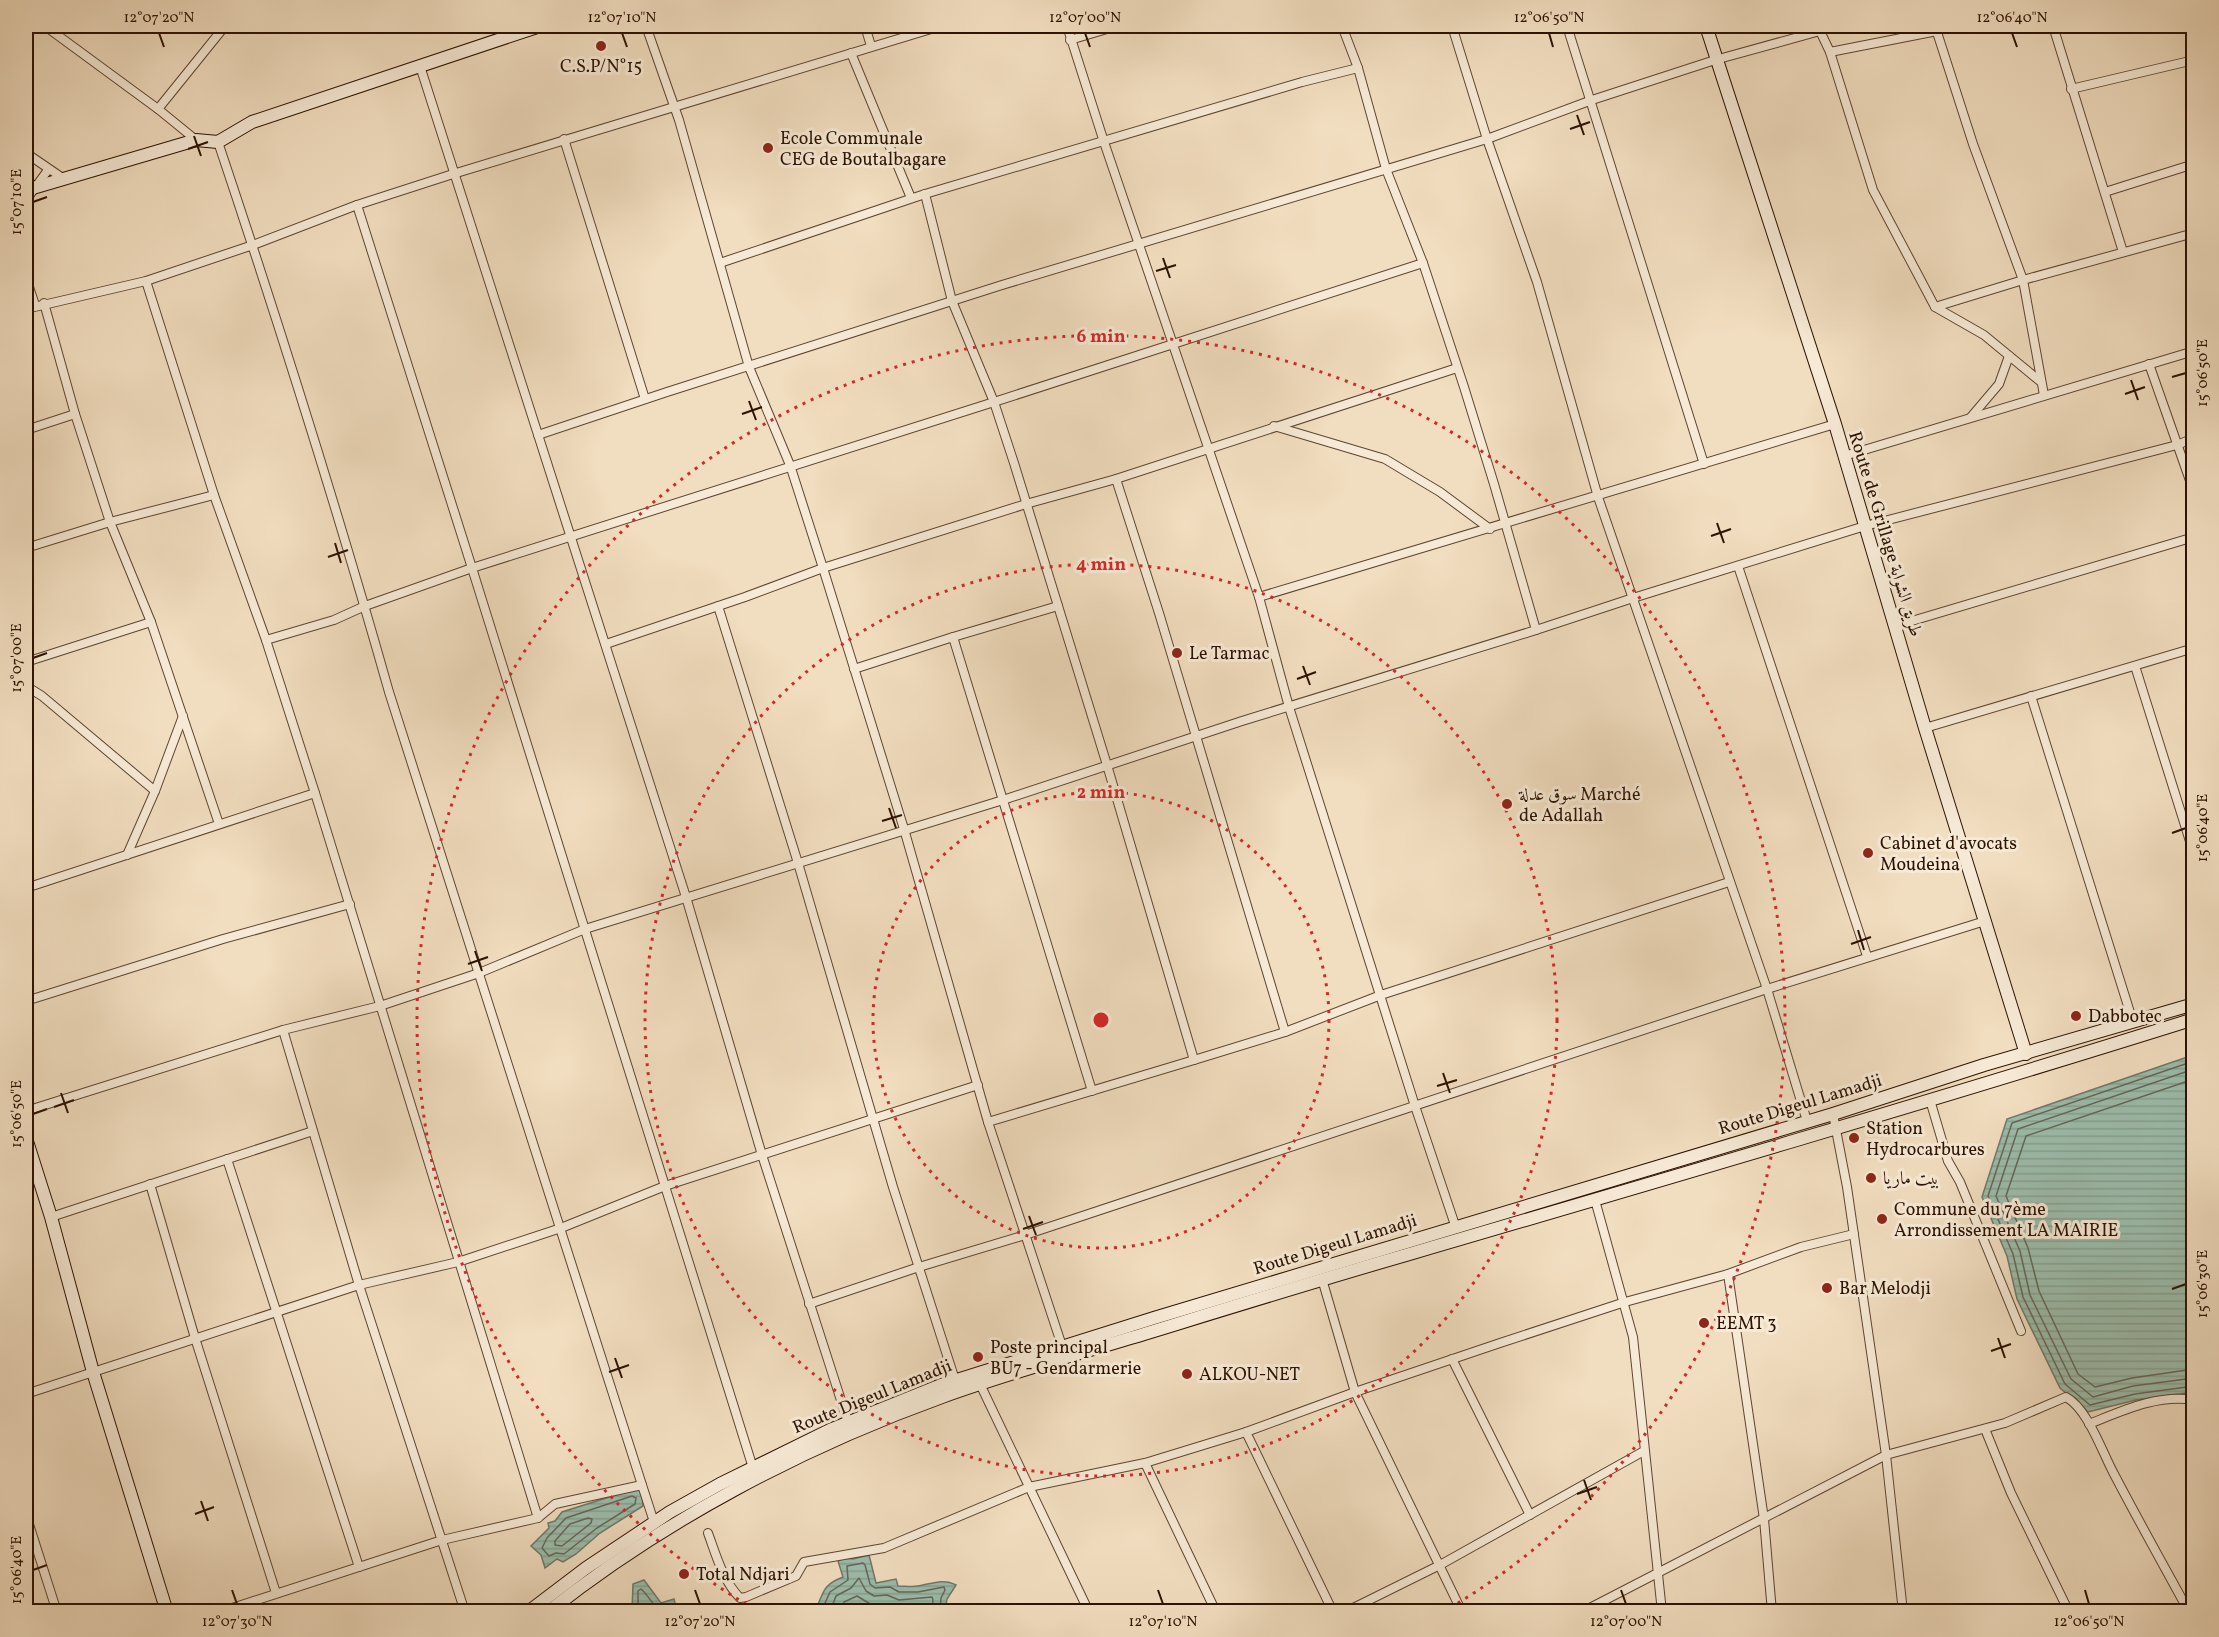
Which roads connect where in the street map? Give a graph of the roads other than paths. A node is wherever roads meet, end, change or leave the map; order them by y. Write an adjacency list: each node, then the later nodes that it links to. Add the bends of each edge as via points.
1 (45, 26): 28 (street)
2 (225, 26): 28 (street)
3 (540, 26): 16 (main road)
4 (646, 26): 27 (street)
5 (865, 26): 18 (street)
6 (942, 26): 18 (street)
7 (1066, 26): 17 (street)
8 (1117, 26): 17 (street)
9 (1342, 26): 24 (street)
10 (1452, 26): 30 (street)
11 (1567, 26): 26 (street)
12 (1706, 26): 21 (main road, Route de Grillage طريق الشواية)
13 (1953, 26): 15 (street)
14 (2054, 26): 25 (street)
15 (1936, 28): 19 (street); 54 (street)
16 (518, 29): 23 (main road)
17 (1070, 40): 33 (street)
18 (871, 46): 20 (street)
19 (1830, 52): 21 (street, via 1820,31); 57 (street, via 1873,190)
20 (851, 53): 27 (street); 43 (street)
21 (1715, 60): 26 (street); 71 (main road, Route de Grillage طريق الشواية)
22 (2193, 60): 25 (street)
23 (420, 66): 32 (main road, via 252,122); 38 (street)
24 (1358, 68): 33 (street); 36 (street)
25 (2071, 89): 41 (street)
26 (1592, 100): 30 (street); 79 (street)
27 (674, 106): 29 (street); 50 (street)
28 (158, 109): 31 (street)
29 (564, 139): 38 (street); 67 (street)
30 (1487, 139): 36 (street); 84 (street, via 1537,282)
31 (196, 140): 32 (main road); 39 (main road)
32 (218, 142): 48 (street)
33 (1104, 142): 42 (street); 47 (street)
34 (26, 153): 37 (street)
35 (2193, 164): 41 (street)
36 (1386, 169): 47 (street); 51 (street)
37 (48, 170): 39 (street); 40 (street)
38 (453, 174): 45 (street); 74 (street)
39 (64, 179): 40 (main road)
40 (30, 189): 44 (street)
41 (2105, 192): 49 (street)
42 (924, 194): 43 (street); 55 (street)
43 (911, 198): 50 (street)
44 (26, 200)
45 (357, 206): 48 (street); 94 (street)
46 (2193, 233): 49 (street)
47 (1139, 244): 55 (street); 59 (street)
48 (253, 245): 53 (street); 98 (street)
49 (2123, 252): 54 (street)
50 (720, 263): 63 (street)
51 (1423, 263): 59 (street); 64 (street)
52 (26, 278): 56 (street)
53 (146, 280): 56 (street); 83 (street)
54 (2022, 280): 57 (street); 65 (street)
55 (952, 301): 63 (street); 68 (street)
56 (39, 304): 58 (street); 69 (street)
57 (1935, 307): 61 (street, via 1984,335)
58 (26, 309)
59 (1173, 343): 68 (street); 77 (street)
60 (2193, 351): 62 (street)
61 (2009, 356): 65 (street); 70 (street, via 1999,384)
62 (2150, 364): 66 (street); 76 (street)
63 (749, 367): 67 (street); 80 (street)
64 (1457, 368): 72 (street); 87 (street)
65 (2042, 382): 66 (street)
66 (2044, 395): 70 (street)
67 (645, 399): 74 (street)
68 (994, 402): 80 (street); 85 (street)
69 (75, 414): 73 (street); 86 (street)
70 (1970, 417): 78 (street)
71 (1835, 424): 78 (main road, Route de Grillage طريق الشواية); 79 (street)
72 (1274, 426): 77 (street); 89 (street, via 1385,459 1440,492)
73 (26, 430)
74 (538, 435): 90 (street)
75 (2193, 438): 76 (street)
76 (2177, 445): 82 (street); 88 (street)
77 (1208, 449): 81 (street); 96 (street)
78 (1844, 456): 88 (main road, Route de Grillage طريق الشواية)
79 (1704, 464): 84 (street)
80 (790, 465): 90 (street); 95 (street)
81 (1116, 479): 85 (street); 116 (street)
82 (2193, 492)
83 (214, 495): 86 (street); 105 (street)
84 (1598, 497): 87 (street); 97 (street)
85 (1026, 504): 95 (street); 100 (street)
86 (110, 522): 92 (street); 101 (street)
87 (1504, 525): 89 (street); 103 (street)
88 (1865, 526): 93 (street); 102 (main road, Route de Grillage طريق الشواية)
89 (1490, 529): 96 (street)
90 (570, 537): 94 (street); 106 (street)
91 (2193, 537): 102 (street)
92 (26, 548)
93 (1738, 566): 97 (street); 132 (street)
94 (472, 568): 98 (street); 131 (street)
95 (823, 568): 99 (street); 110 (street)
96 (1259, 597): 113 (street)
97 (1633, 598): 103 (street); 126 (street)
98 (365, 606): 105 (street, via 334,620); 133 (street)
99 (718, 606): 106 (street); 125 (street)
100 (1058, 606): 104 (street); 117 (street)
101 (151, 622): 108 (street); 114 (street)
102 (1895, 626): 115 (main road, Route de Grillage طريق الشواية)
103 (1536, 630): 113 (street)
104 (953, 637): 110 (street); 120 (street)
105 (266, 640): 119 (street)
106 (606, 644): 128 (street)
107 (2193, 648): 109 (street)
108 (26, 662)
109 (2135, 666): 112 (street); 124 (street)
110 (855, 669): 122 (street)
111 (26, 686): 118 (street)
112 (2031, 696): 115 (street); 140 (street)
113 (1289, 707): 116 (street); 135 (street)
114 (183, 716): 118 (street); 121 (street)
115 (1925, 728): 130 (main road, Route de Grillage طريق الشواية)
116 (1195, 736): 117 (street); 142 (street)
117 (1107, 765): 120 (street); 144 (street)
118 (155, 791): 123 (street)
119 (315, 793): 121 (street); 129 (street)
120 (1003, 800): 122 (street); 146 (street)
121 (219, 824): 123 (street)
122 (904, 829): 125 (street); 145 (street)
123 (126, 855): 127 (street)
124 (2193, 855)
125 (798, 862): 128 (street); 151 (street)
126 (1730, 882): 134 (street); 135 (street)
127 (26, 888)
128 (686, 897): 131 (street); 157 (street)
129 (350, 904): 136 (street); 138 (street)
130 (1985, 921): 132 (street); 143 (main road, Route de Grillage طريق الشواية)
131 (585, 929): 133 (street); 160 (street)
132 (1867, 956): 134 (street)
133 (479, 973): 138 (street); 163 (street)
134 (1767, 989): 148 (street); 152 (street)
135 (1381, 995): 142 (street); 148 (street)
136 (26, 1001)
137 (2193, 1004): 140 (main road, Route Digeul Lamadji)
138 (380, 1006): 141 (street); 167 (street)
139 (2193, 1020): 147 (main road)
140 (2133, 1022): 143 (main road, Route Digeul Lamadji)
141 (283, 1030): 149 (street); 155 (street)
142 (1284, 1032): 144 (street)
143 (2026, 1054): 150 (main road, Route Digeul Lamadji)
144 (1194, 1060): 146 (street)
145 (978, 1084): 151 (street); 153 (street)
146 (1092, 1091): 153 (street)
147 (1930, 1100): 154 (main road); 175 (street, via 1948,1161)
148 (1415, 1106): 164 (street); 166 (street)
149 (26, 1112)
150 (1833, 1113): 152 (main road, Route Digeul Lamadji); 154 (street)
151 (874, 1118): 157 (street); 168 (street)
152 (1807, 1121): 164 (main road, Route Digeul Lamadji)
153 (988, 1122): 166 (street)
154 (1837, 1128): 161 (main road); 165 (street)
155 (313, 1131): 158 (street); 171 (street)
156 (26, 1138): 162 (main road)
157 (762, 1155): 160 (street); 173 (street)
158 (227, 1159): 159 (street); 174 (street)
159 (150, 1184): 162 (street); 176 (street)
160 (665, 1186): 163 (street); 192 (street)
161 (1595, 1200): 170 (main road); 172 (street)
162 (51, 1217): 179 (main road)
163 (561, 1228): 167 (street); 193 (street)
164 (1456, 1228): 177 (main road, Route Digeul Lamadji)
165 (1854, 1233): 169 (street, via 1801,1247); 190 (street)
166 (1025, 1234): 168 (street); 177 (street)
167 (458, 1262): 171 (street); 197 (street)
168 (919, 1267): 173 (street); 180 (street)
169 (1728, 1274): 172 (street); 198 (street)
170 (1322, 1279): 177 (main road); 182 (street)
171 (359, 1285): 174 (street); 201 (street)
172 (1625, 1302): 178 (street); 189 (street, via 1633,1337)
173 (809, 1304): 185 (street)
174 (276, 1311): 176 (street); 203 (street)
175 (2021, 1331)
176 (195, 1338): 179 (street); 205 (street)
177 (1064, 1352): 180 (main road, Route Digeul Lamadji); 181 (main road)
178 (1452, 1359): 182 (street); 196 (street)
179 (93, 1372): 183 (street); 207 (main road)
180 (955, 1380): 185 (main road, Route Digeul Lamadji)
181 (980, 1384): 194 (street); 211 (main road, via 902,1412 764,1475 666,1529)
182 (1354, 1392): 188 (street); 202 (street)
183 (26, 1394)
184 (2193, 1400): 186 (street, via 2153,1401)
185 (848, 1422): 192 (main road, Route Digeul Lamadji)
186 (2089, 1424): 187 (street, via 2066,1397); 222 (street)
187 (1985, 1429): 190 (street); 221 (street, via 2011,1493)
188 (1246, 1432): 191 (street); 214 (street)
189 (1644, 1451): 196 (street); 204 (street)
190 (1886, 1455): 198 (street); 220 (street)
191 (1145, 1463): 194 (street); 213 (street)
192 (753, 1468): 199 (main road, Route Digeul Lamadji)
193 (642, 1485): 197 (street, via 555,1504); 199 (street)
194 (1029, 1487): 200 (street, via 884,1548 804,1562 796,1576 740,1598 719,1564); 212 (street)
195 (26, 1515): 206 (street)
196 (1530, 1515): 202 (street)
197 (538, 1518): 201 (street)
198 (1764, 1519): 204 (street); 219 (street)
199 (654, 1522): 210 (main road, Route Digeul Lamadji)
200 (708, 1533)
201 (442, 1540): 203 (street); 209 (street)
202 (1440, 1565): 215 (street); 216 (street)
203 (360, 1567): 205 (street)
204 (1658, 1572): 217 (street); 218 (street)
205 (276, 1593): 208 (street)
206 (57, 1611)
207 (167, 1611)
208 (220, 1611)
209 (465, 1611)
210 (528, 1611)
211 (548, 1611)
212 (1089, 1611)
213 (1216, 1611)
214 (1333, 1611)
215 (1345, 1611)
216 (1462, 1611)
217 (1582, 1611)
218 (1662, 1611)
219 (1772, 1611)
220 (1903, 1611)
221 (2069, 1611)
222 (2189, 1611)

